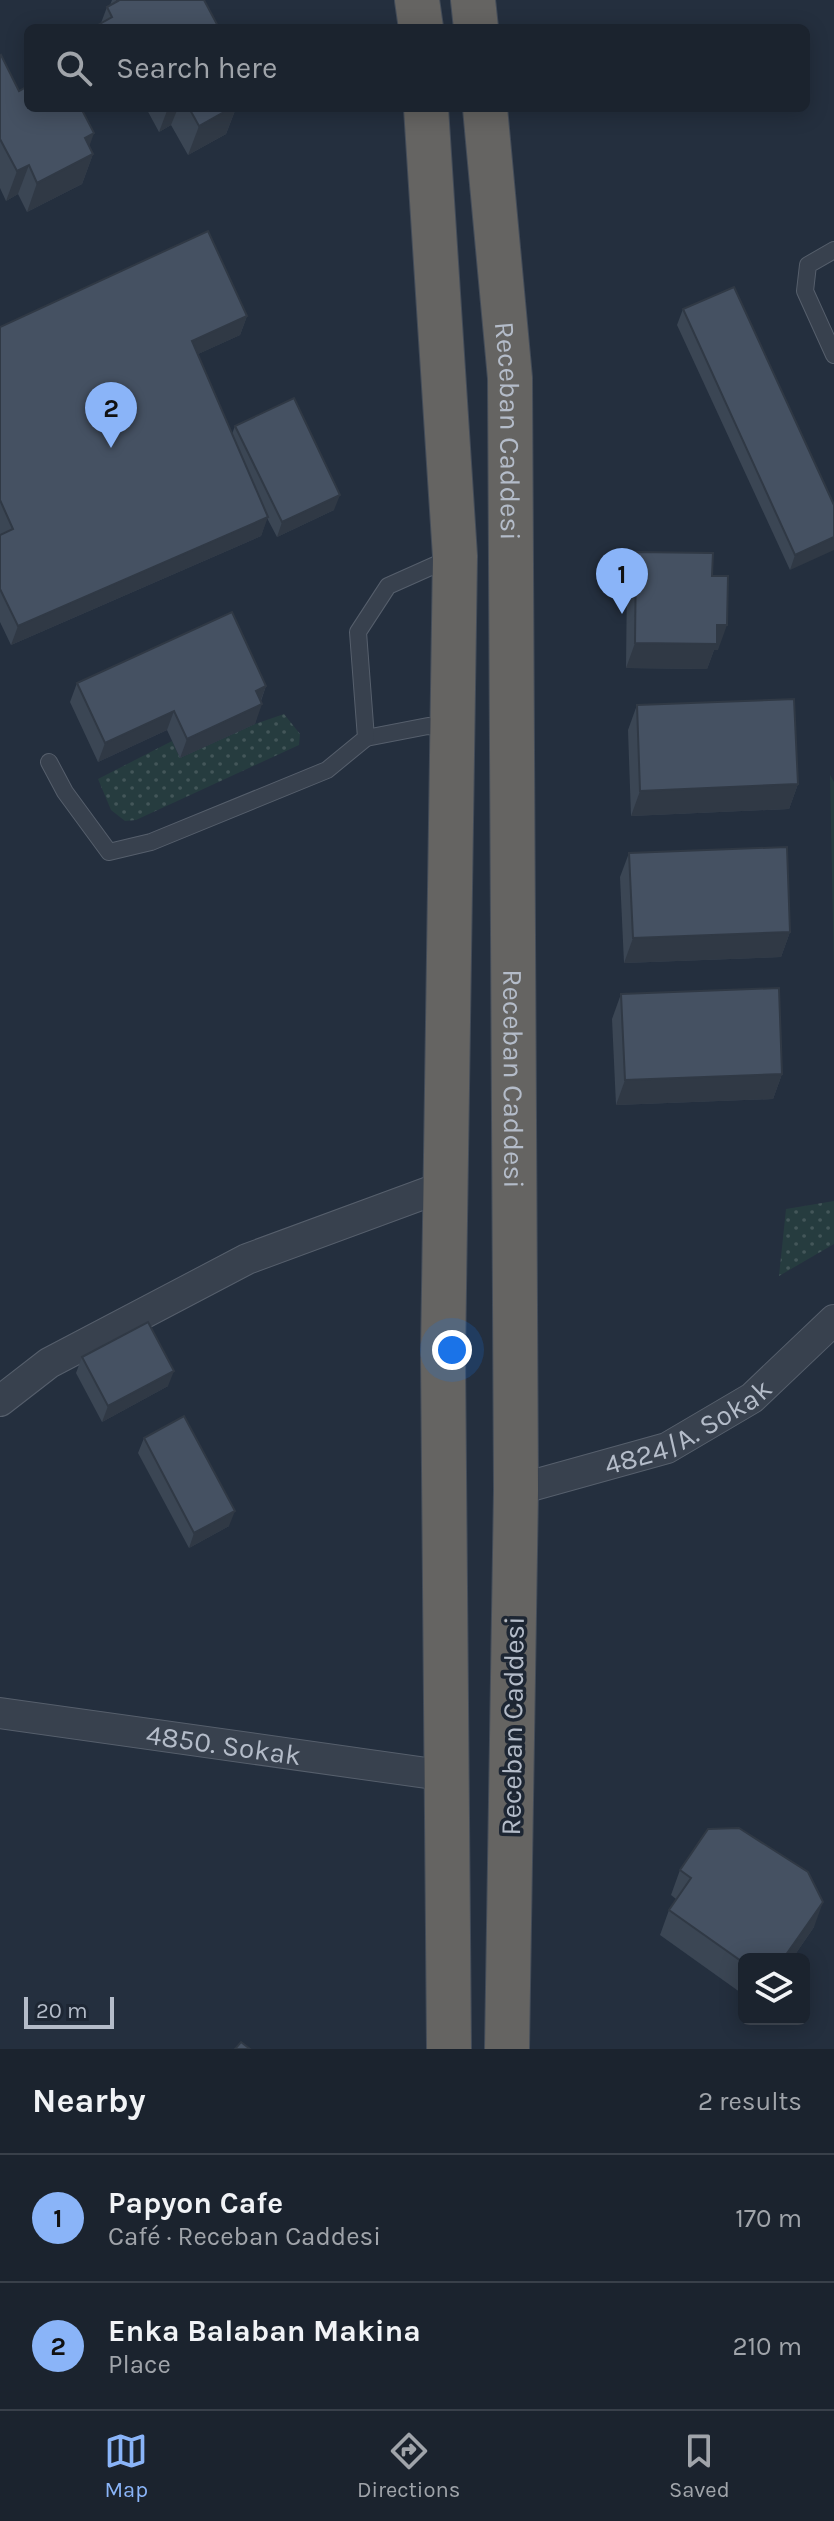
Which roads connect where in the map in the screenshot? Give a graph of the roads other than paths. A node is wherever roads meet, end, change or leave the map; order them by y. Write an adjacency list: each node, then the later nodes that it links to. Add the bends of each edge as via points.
1 (417, 0): 3 (highway)
2 (473, 0): 4 (highway)
3 (420, 24)
4 (476, 24)
5 (426, 112): 9 (highway, Receban Caddesi)
6 (485, 112): 16 (highway, Receban Caddesi, via 510,378)
7 (834, 250): 8 (lane, via 808,265 805,291)
8 (834, 355)
9 (455, 556): 10 (highway, Receban Caddesi); 11 (lane, via 388,586 358,632)
10 (451, 728): 11 (lane, via 428,726); 13 (highway, Receban Caddesi)
11 (366, 738): 12 (lane, via 327,770 151,842 109,852)
12 (49, 762)
13 (445, 1186): 15 (street, via 247,1259 49,1363); 18 (highway, Receban Caddesi)
14 (834, 1320): 16 (street, 4824/A. Sokak, via 752,1398 667,1448)
15 (0, 1401)
16 (516, 1490): 20 (highway, Receban Caddesi)
17 (0, 1713): 18 (street, 4850. Sokak)
18 (448, 1776): 19 (highway, Receban Caddesi)
19 (449, 2049)
20 (507, 2049)

